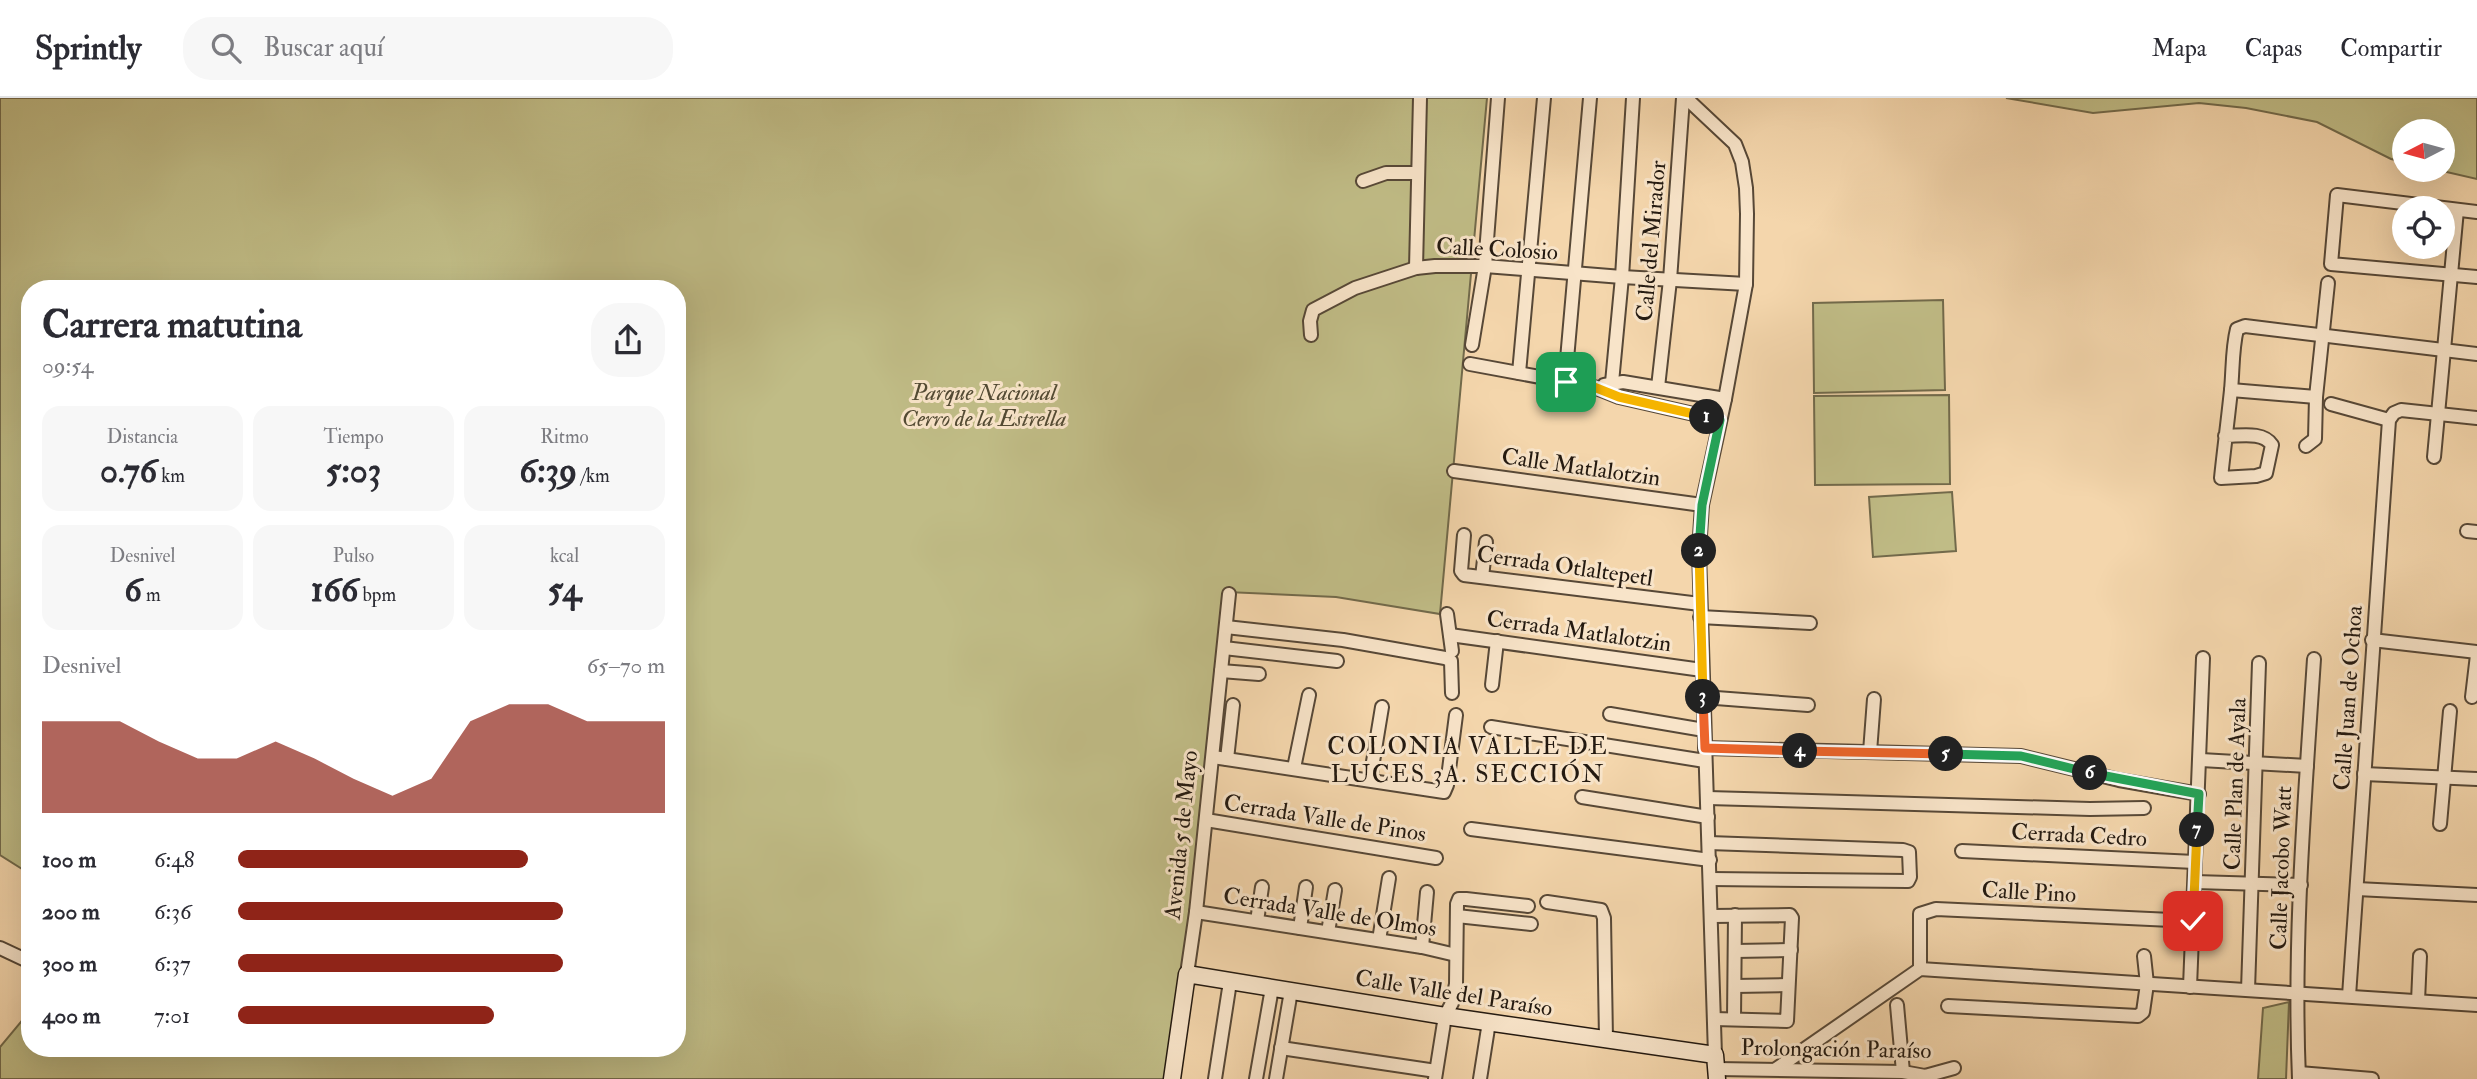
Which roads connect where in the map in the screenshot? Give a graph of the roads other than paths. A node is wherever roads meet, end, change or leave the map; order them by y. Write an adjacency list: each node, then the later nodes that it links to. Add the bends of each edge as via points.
1 (1420, 98): 7 (street, Calle Colosio)
2 (1498, 98): 11 (street)
3 (1544, 98): 13 (street)
4 (1590, 98): 14 (street)
5 (1633, 98): 16 (street)
6 (1685, 98): 18 (street, Calle del Mirador); 20 (street, via 1735,144 1742,162 1747,201)
7 (1418, 173): 8 (street, via 1386,173); 12 (street, Calle Colosio)
8 (1363, 181)
9 (2457, 211): 10 (street); 15 (street); 15 (street, via 2337,195 2331,264)
10 (2477, 212)
11 (1485, 266): 12 (street, Calle Colosio); 13 (street, Calle Colosio); 23 (street)
12 (1416, 268): 22 (street, via 1355,288 1313,310)
13 (1529, 270): 14 (street, Calle Colosio); 27 (street)
14 (1575, 274): 16 (street, Calle Colosio); 28 (street)
15 (2452, 276): 17 (street); 24 (street)
16 (1622, 277): 18 (street, Calle Colosio); 30 (street)
17 (2477, 277)
18 (1670, 280): 20 (street, Calle Colosio); 29 (street, Calle del Mirador)
19 (2328, 283): 21 (street)
20 (1745, 284): 33 (street)
21 (2323, 334): 24 (street); 31 (street, via 2237,329); 32 (street)
22 (1311, 335)
23 (1472, 345)
24 (2445, 350): 25 (street); 35 (street)
25 (2477, 354)
26 (1470, 364): 27 (street)
27 (1519, 373): 28 (street)
28 (1566, 382): 30 (street)
29 (1658, 387): 30 (street, via 1623,382); 33 (street)
30 (1611, 388): 37 (street, via 1619,397)
31 (2231, 390): 32 (street); 39 (street)
32 (2316, 397): 40 (street, via 2315,439)
33 (1725, 399): 37 (street)
34 (2331, 404): 38 (street)
35 (2438, 413): 36 (street); 38 (street, via 2401,410); 41 (street)
36 (2477, 418)
37 (1720, 420): 43 (street)
38 (2389, 421): 54 (street, Calle Juan de Ochoa)
39 (2225, 436): 39 (street, via 2269,440 2266,473 2221,478)
40 (2306, 446)
41 (2434, 457)
42 (1454, 471): 43 (street, Calle Matlalotzin)
43 (1702, 505): 48 (street)
44 (1464, 535): 46 (street, Cerrada Otlaltepetl, via 1461,571)
45 (1486, 542): 46 (street)
46 (1482, 577): 48 (street, Cerrada Otlaltepetl)
47 (1229, 594): 51 (street, Avenida 5 de Mayo)
48 (1700, 611): 50 (street, Cerrada Otlaltepetl); 62 (street)
49 (1447, 614): 52 (street)
50 (1810, 623)
51 (1226, 627): 55 (street, Avenida 5 de Mayo); 66 (street, via 1343,640 1445,658 1451,661)
52 (1450, 635): 53 (street, Cerrada Matlalotzin); 56 (street)
53 (1497, 640): 62 (street, Cerrada Matlalotzin); 65 (street)
54 (2372, 640): 57 (street); 87 (street, Calle Juan de Ochoa)
55 (1224, 648): 60 (street); 63 (street, Avenida 5 de Mayo)
56 (1452, 651)
57 (2477, 654): 69 (street)
58 (2203, 658): 83 (street)
59 (2314, 659): 85 (street, Calle Jacobo Watt)
60 (1336, 661)
61 (2259, 663): 84 (street, Calle Plan de Ayala)
62 (1702, 670): 68 (street)
63 (1222, 671): 64 (street); 81 (street, Avenida 5 de Mayo)
64 (1259, 674)
65 (1492, 685)
66 (1452, 694)
67 (1309, 695): 86 (street)
68 (1703, 697): 72 (street); 78 (street)
69 (2472, 697)
70 (1874, 699): 79 (street)
71 (1233, 705): 82 (street)
72 (1808, 705)
73 (1382, 707): 90 (street)
74 (2450, 711): 88 (street)
75 (1456, 715): 90 (street, via 1444,792)
76 (1609, 715): 78 (street)
77 (1491, 727): 80 (street)
78 (1704, 730): 80 (street)
79 (1870, 752): 80 (street); 91 (street, via 2021,756)
80 (1705, 755): 93 (street)
81 (1213, 757): 82 (street); 96 (street, Avenida 5 de Mayo)
82 (1227, 759): 86 (street)
83 (2201, 760): 84 (street); 91 (street)
84 (2256, 764): 85 (street); 107 (street, Calle Plan de Ayala)
85 (2307, 766): 108 (street, Calle Jacobo Watt)
86 (1294, 768): 90 (street)
87 (2364, 774): 88 (street); 111 (street, Calle Juan de Ochoa)
88 (2445, 778): 89 (street); 97 (street)
89 (2477, 779)
90 (1370, 780)
91 (2199, 794): 103 (street)
92 (1582, 797): 95 (street)
93 (1708, 799): 94 (street); 95 (street)
94 (2144, 808)
95 (1708, 817): 99 (street)
96 (1206, 820): 101 (street, Cerrada Valle de Pinos); 117 (street, Avenida 5 de Mayo)
97 (2440, 824)
98 (1471, 829): 102 (street)
99 (1709, 843): 102 (street); 105 (street, via 1903,850 1911,856 1908,881)
100 (1962, 850): 103 (street, Cerrada Cedro)
101 (1436, 858)
102 (1710, 860): 105 (street)
103 (2195, 862): 106 (street)
104 (1389, 878): 126 (street)
105 (1711, 879): 120 (street)
106 (2195, 882): 107 (street); 122 (street)
107 (2252, 884): 108 (street); 143 (street, Calle Plan de Ayala)
108 (2301, 885): 145 (street, Calle Jacobo Watt)
109 (1262, 887): 121 (street)
110 (1306, 887): 124 (street)
111 (2357, 889): 114 (street); 146 (street, Calle Juan de Ochoa)
112 (1335, 890): 125 (street)
113 (1427, 892): 127 (street)
114 (2477, 895)
115 (1547, 902): 155 (street, via 1601,911 1604,918)
116 (1528, 906): 119 (street, via 1459,899)
117 (1196, 912): 121 (street, Cerrada Valle de Olmos); 136 (street, Avenida 5 de Mayo)
118 (1735, 915): 120 (street); 129 (street, via 1790,915); 130 (street)
119 (1457, 916): 123 (street); 131 (street)
120 (1712, 916): 152 (street)
121 (1257, 921): 124 (street, Cerrada Valle de Olmos)
122 (2193, 921): 135 (street, Calle Pino, via 1926,911 1920,914); 141 (street)
123 (1531, 924)
124 (1300, 928): 125 (street, Cerrada Valle de Olmos)
125 (1328, 932): 126 (street, Cerrada Valle de Olmos)
126 (1379, 940): 127 (street, Cerrada Valle de Olmos)
127 (1422, 947): 131 (street, Cerrada Valle de Olmos)
128 (0, 948): 134 (street)
129 (1791, 950): 130 (street); 139 (street)
130 (1735, 951): 140 (street)
131 (1456, 955): 151 (street, via 1457,984)
132 (2144, 956): 138 (street)
133 (2420, 956): 147 (street)
134 (21, 958)
135 (1920, 969): 138 (street); 159 (street)
136 (1186, 974): 137 (street, Calle Valle del Paraíso); 164 (street, Avenida 5 de Mayo)
137 (1230, 982): 142 (street, Calle Valle del Paraíso); 165 (street)
138 (2147, 984): 141 (street); 150 (street, via 2143,1012 2138,1016)
139 (1788, 985): 140 (street); 153 (street, via 1787,1021)
140 (1735, 986): 153 (street)
141 (2190, 987): 143 (street)
142 (1272, 988): 144 (street, Calle Valle del Paraíso); 166 (street)
143 (2248, 990): 145 (street)
144 (1291, 991): 151 (street, Calle Valle del Paraíso); 156 (street)
145 (2297, 995): 146 (street); 162 (street, Calle Jacobo Watt)
146 (2349, 996): 147 (street)
147 (2418, 1001): 149 (street)
148 (1897, 1005): 160 (street)
149 (2477, 1005)
150 (1948, 1006)
151 (1445, 1016): 154 (street, Calle Valle del Paraíso); 161 (street)
152 (1714, 1019): 153 (street); 157 (street)
153 (1734, 1019)
154 (1489, 1021): 155 (street, Calle Valle del Paraíso); 168 (street)
155 (1605, 1039): 157 (street, Calle Valle del Paraíso)
156 (1281, 1048): 161 (street); 167 (street)
157 (1716, 1068): 159 (street, Prolongación Paraíso)
158 (1954, 1068): 163 (street, Prolongación Paraíso)
159 (1776, 1069): 160 (street, Prolongación Paraíso)
160 (1903, 1072): 163 (street, Prolongación Paraíso)
161 (1435, 1075)
162 (2299, 1076): 169 (street)
163 (1926, 1078)
164 (1172, 1079)
165 (1215, 1079)
166 (1256, 1079)
167 (1276, 1079)
168 (1480, 1079)
169 (2372, 1079)

